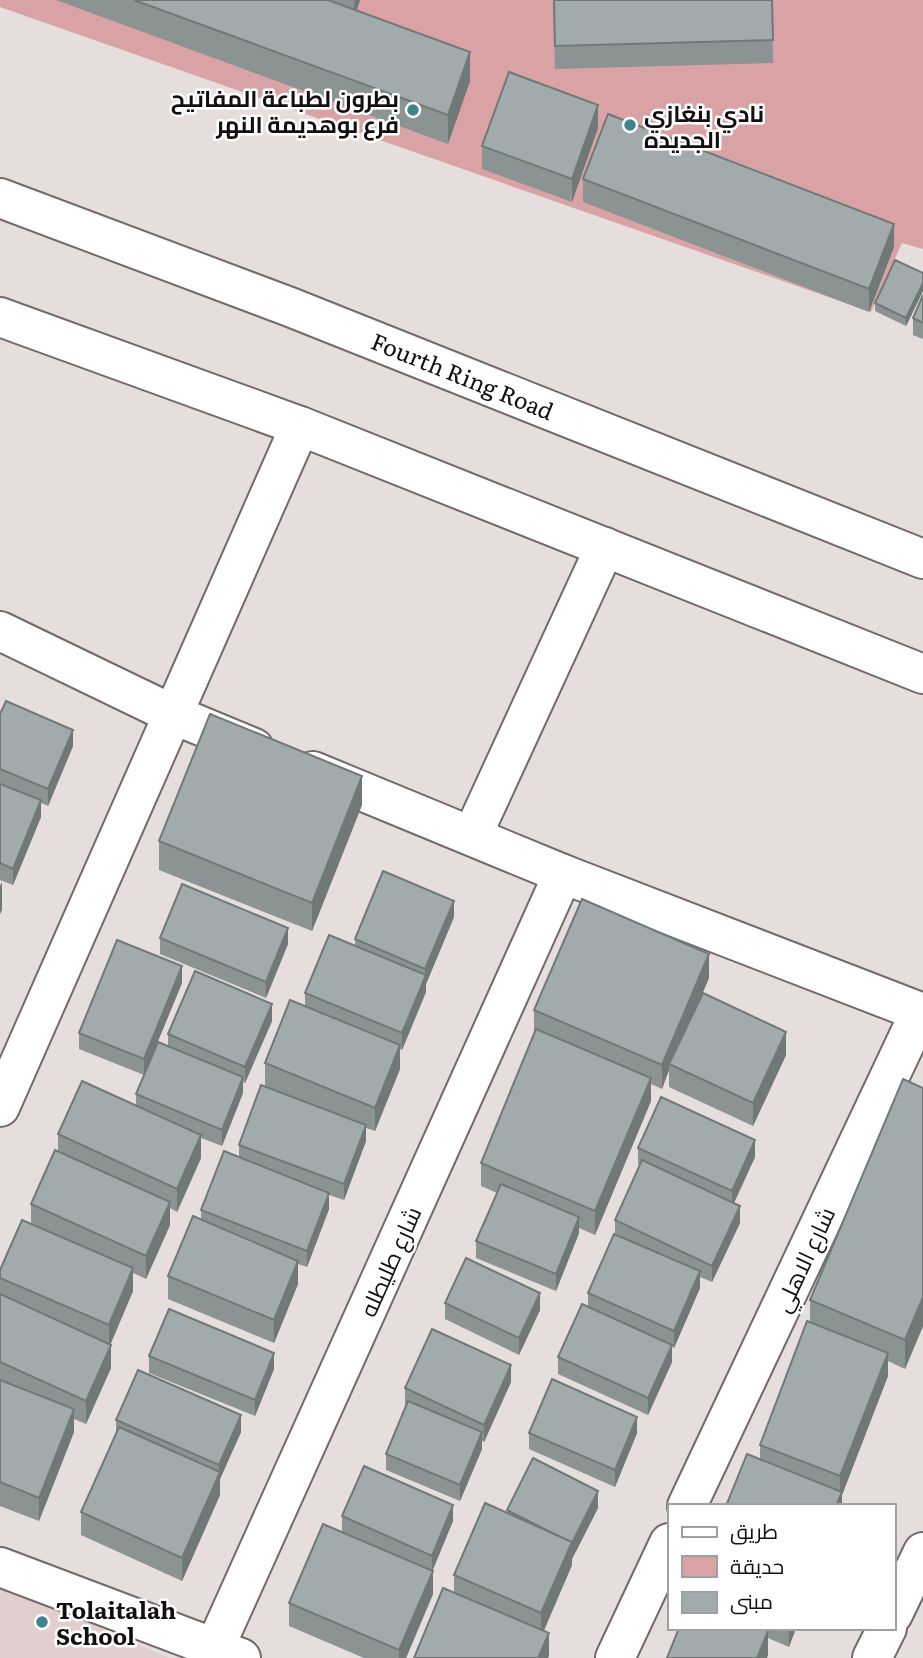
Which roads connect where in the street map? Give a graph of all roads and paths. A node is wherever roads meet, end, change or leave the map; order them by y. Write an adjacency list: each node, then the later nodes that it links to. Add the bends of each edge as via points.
1 (0, 198): 5 (street, Fourth Ring Road, via 290,307)
2 (0, 317): 3 (street)
3 (300, 426): 4 (street); 8 (street)
4 (606, 547): 7 (street); 9 (street)
5 (923, 558)
6 (0, 631): 8 (street)
7 (923, 674)
8 (172, 714): 9 (street); 12 (street)
9 (472, 835): 10 (street)
10 (563, 874): 11 (street); 19 (street, شارع طليطله)
11 (922, 1013): 13 (street, شارع الاهلي)
12 (0, 1107)
13 (688, 1504)
14 (668, 1545): 20 (street)
15 (923, 1552): 17 (street)
16 (0, 1567): 19 (street)
17 (895, 1610)
18 (886, 1630): 21 (street)
19 (228, 1653)
20 (615, 1658)
21 (872, 1658)

